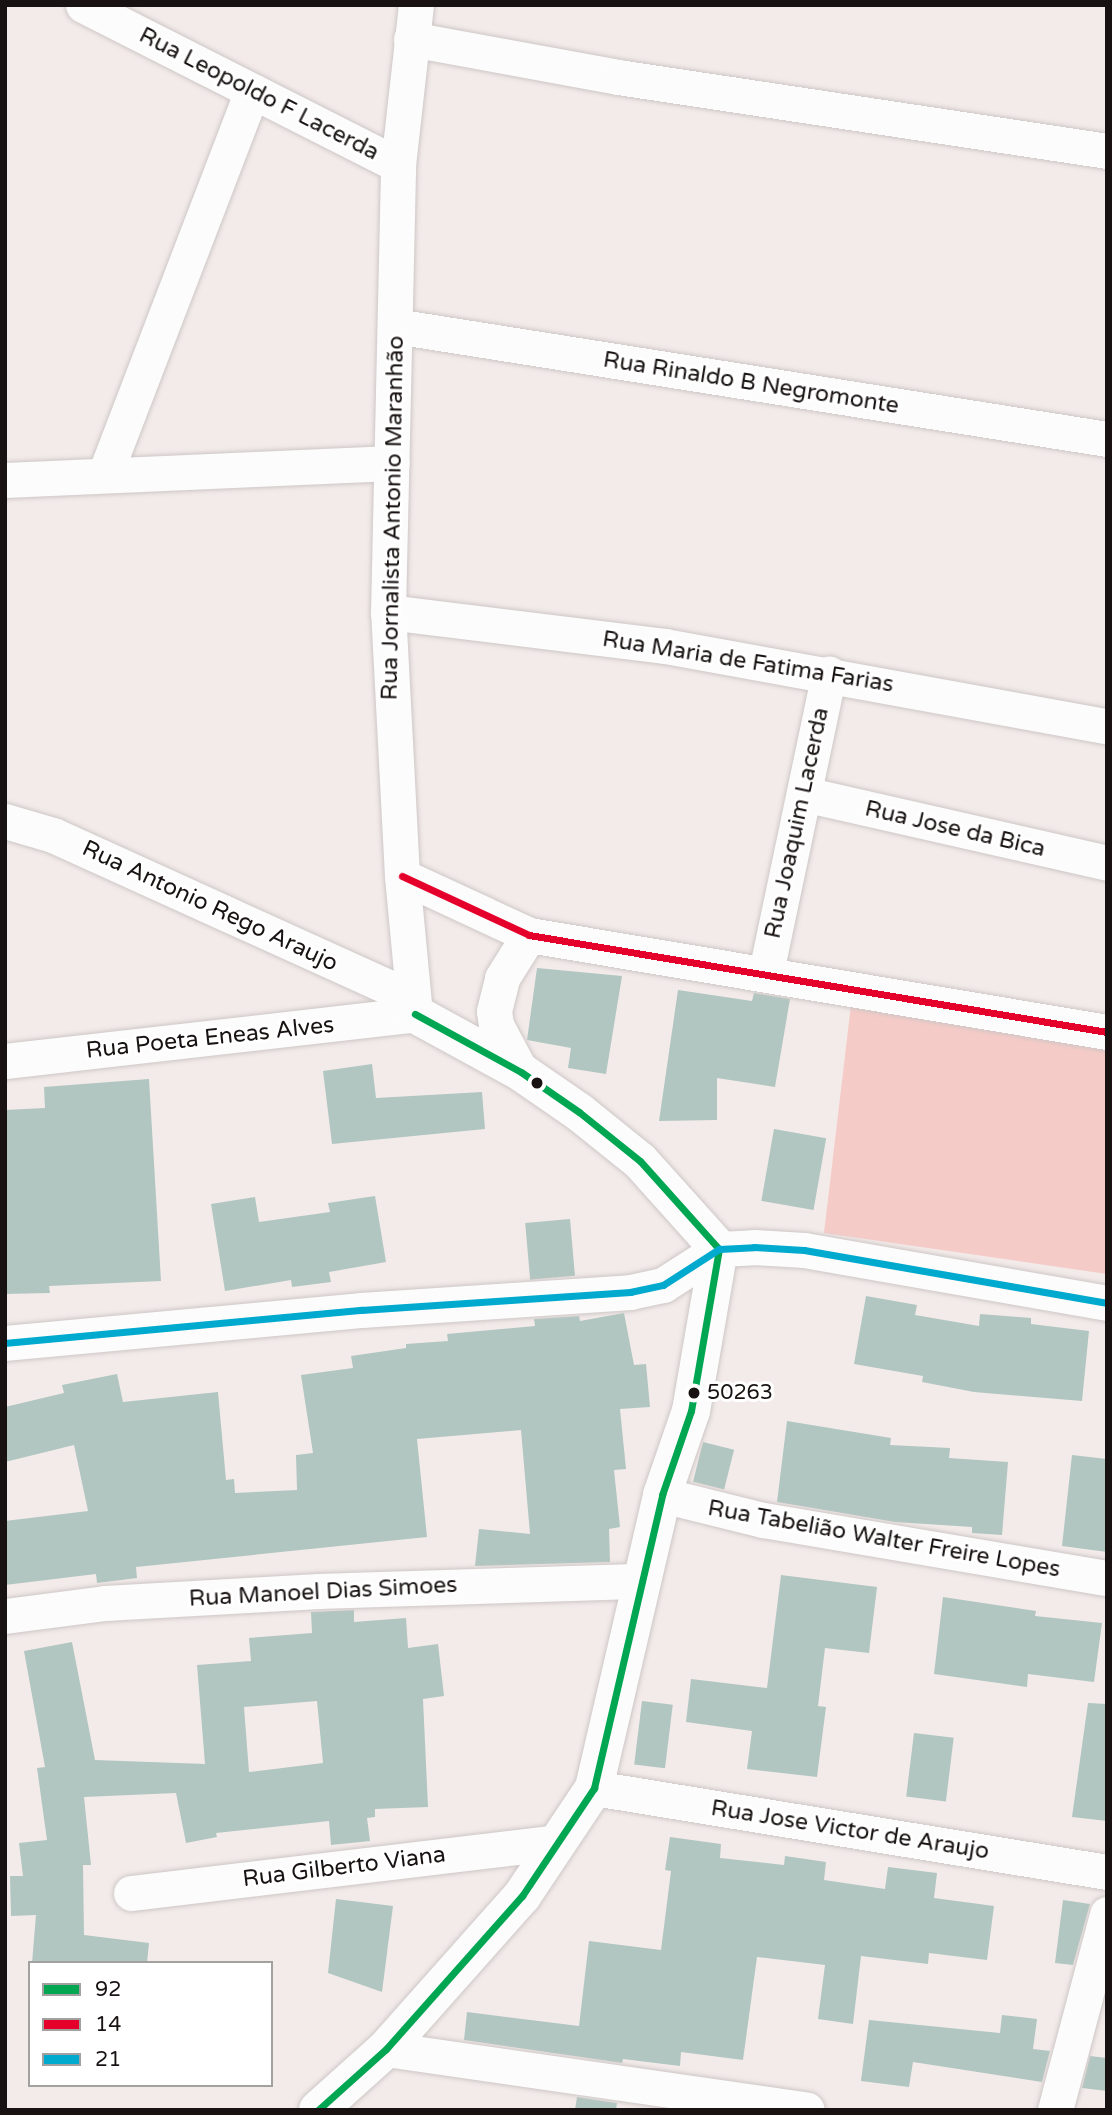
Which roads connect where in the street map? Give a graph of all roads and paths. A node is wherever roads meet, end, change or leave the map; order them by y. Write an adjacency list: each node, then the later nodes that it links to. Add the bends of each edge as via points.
1 (83, 5): 3 (street, Rua Leopoldo F Lacerda)
2 (413, 22): 4 (street, via 618,77); 5 (street, Rua Jornalista Antonio Maranhão)
3 (252, 91): 5 (street, Rua Leopoldo F Lacerda); 9 (street)
4 (1107, 151)
5 (398, 165): 6 (street, Rua Jornalista Antonio Maranhão)
6 (395, 326): 7 (street, Rua Rinaldo B Negromonte); 8 (street, Rua Jornalista Antonio Maranhão)
7 (1107, 439)
8 (392, 463): 9 (street); 11 (street, Rua Jornalista Antonio Maranhão)
9 (105, 474): 10 (street)
10 (5, 480)
11 (387, 612): 12 (street, Rua Maria de Fatima Farias, via 627,641); 17 (street, Rua Jornalista Antonio Maranhão)
12 (829, 674): 13 (street, Rua Maria de Fatima Farias); 14 (street, Rua Joaquim Lacerda)
13 (1107, 726)
14 (804, 794): 16 (street, Rua Jose da Bica); 19 (street, Rua Joaquim Lacerda)
15 (5, 821): 20 (street, Rua Antonio Rego Araujo, via 53,835)
16 (1107, 863)
17 (402, 876): 18 (street); 20 (street, Rua Jornalista Antonio Maranhão)
18 (529, 935): 19 (street); 23 (street, via 502,978 494,1011 496,1025)
19 (766, 972): 21 (street, via 943,1007)
20 (414, 1006): 22 (street, Rua Poeta Eneas Alves); 23 (street)
21 (1107, 1032)
22 (5, 1061)
23 (521, 1072): 24 (street, via 640,1161)
24 (719, 1249): 25 (street, via 804,1250); 26 (street, via 663,1285 630,1292 360,1310); 27 (street, via 691,1411)
25 (1107, 1303)
26 (5, 1343)
27 (662, 1495): 28 (street, Rua Tabelião Walter Freire Lopes, via 763,1520); 29 (street)
28 (1107, 1578)
29 (640, 1581): 30 (street, Rua Manoel Dias Simoes, via 105,1603); 31 (street)
30 (5, 1616)
31 (594, 1788): 32 (street); 33 (street, Rua Jose Victor de Araujo)
32 (557, 1842): 34 (street, Rua Gilberto Viana); 36 (street, via 522,1896)
33 (1107, 1872)
34 (131, 1893)
35 (1107, 1914): 39 (street)
36 (386, 2049): 37 (street); 38 (street)
37 (318, 2110)
38 (807, 2110)
39 (1055, 2110)

